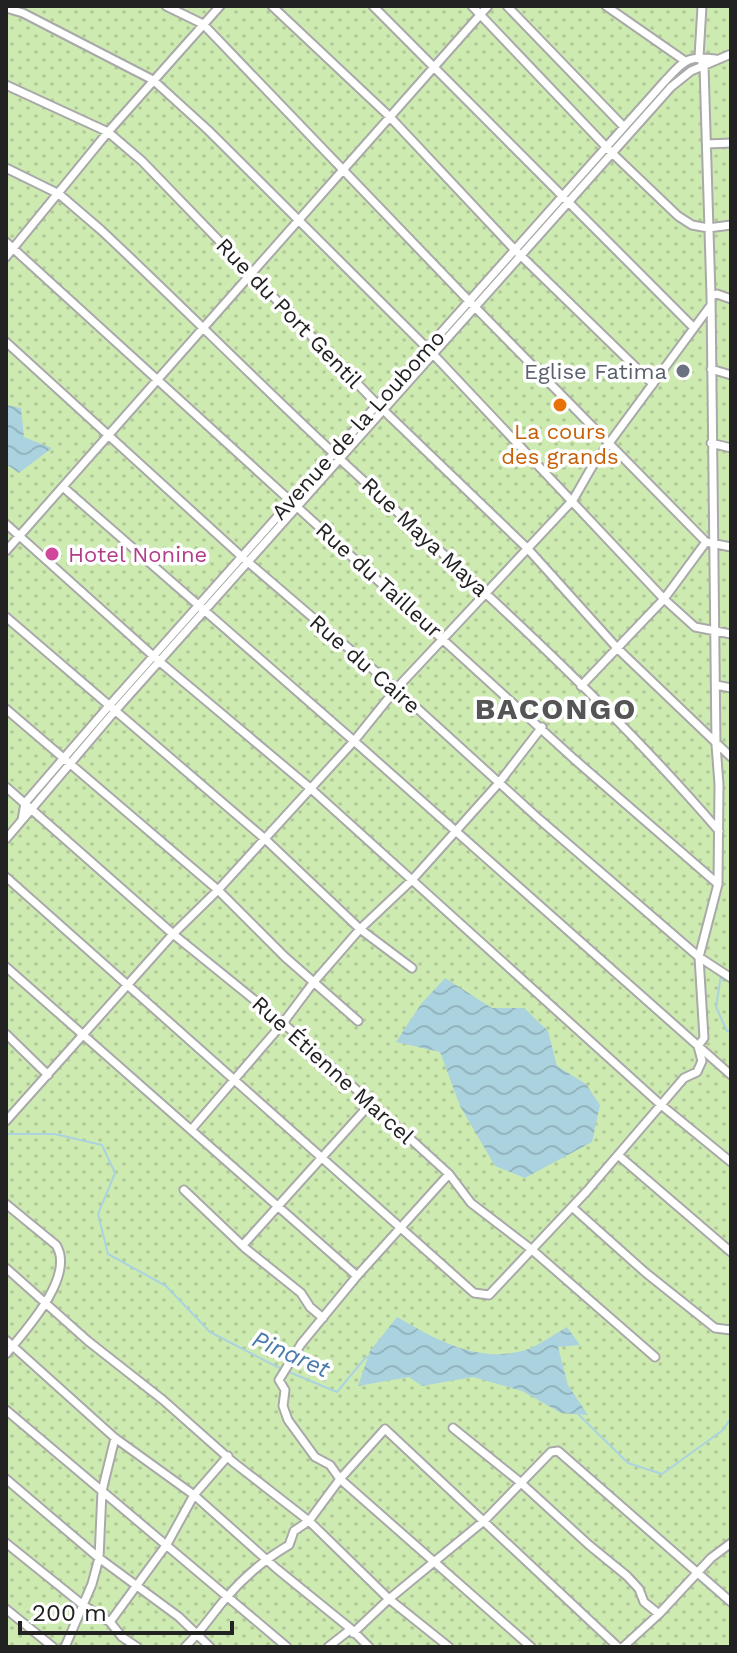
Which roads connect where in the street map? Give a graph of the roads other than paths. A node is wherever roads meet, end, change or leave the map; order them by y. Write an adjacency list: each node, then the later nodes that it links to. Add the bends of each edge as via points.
1 (166, 6): 13 (street)
2 (220, 6): 13 (street)
3 (272, 6): 22 (street)
4 (373, 6): 19 (street)
5 (472, 6): 12 (street)
6 (488, 6): 12 (street)
7 (507, 6): 23 (street)
8 (606, 6): 17 (street)
9 (702, 6): 15 (street)
10 (6, 8): 11 (street)
11 (25, 9): 20 (street)
12 (481, 14): 19 (street); 27 (street)
13 (203, 24): 20 (street); 29 (street)
14 (731, 54): 16 (street)
15 (699, 57): 16 (street); 17 (street); 18 (street)
16 (715, 59): 18 (street, Avenue de la Loubomo)
17 (685, 61): 23 (street, Avenue de la Loubomo)
18 (704, 66): 26 (street); 27 (street, Avenue de la Loubomo, via 671,87)
19 (436, 67): 22 (street); 31 (street)
20 (153, 80): 24 (street); 32 (street)
21 (6, 85): 24 (street, Rue du Port Gentil)
22 (389, 116): 29 (street); 37 (street)
23 (624, 127): 27 (street, Avenue de la Loubomo)
24 (108, 132): 30 (street); 39 (street, Rue du Port Gentil)
25 (731, 143): 26 (street)
26 (707, 144): 34 (street)
27 (609, 149): 31 (street, Avenue de la Loubomo); 34 (street, via 678,216)
28 (6, 168): 30 (street, Rue Maya Maya)
29 (343, 170): 32 (street); 43 (street)
30 (59, 194): 36 (street); 45 (street, Rue Maya Maya)
31 (565, 199): 37 (street, Avenue de la Loubomo); 44 (street)
32 (298, 220): 39 (street); 47 (street)
33 (731, 225): 34 (street)
34 (708, 228): 41 (street)
35 (6, 242): 36 (street, Rue du Tailleur)
36 (14, 247): 38 (street); 50 (street, Rue du Tailleur)
37 (517, 252): 43 (street, Avenue de la Loubomo); 51 (street)
38 (6, 257)
39 (252, 275): 45 (street); 52 (street, Rue du Port Gentil)
40 (731, 290): 41 (street)
41 (713, 298): 42 (street); 44 (street); 48 (street)
42 (731, 299)
43 (472, 304): 47 (street, Avenue de la Loubomo); 55 (street)
44 (694, 328): 51 (street)
45 (206, 329): 50 (street); 57 (street, Rue Maya Maya)
46 (6, 342): 53 (street, Rue du Caire)
47 (429, 351): 52 (street, Avenue de la Loubomo); 61 (street)
48 (711, 369): 49 (street); 54 (street)
49 (731, 375)
50 (160, 380): 53 (street); 60 (street, Rue du Tailleur)
51 (653, 384): 55 (street)
52 (380, 407): 57 (street, Avenue de la Loubomo); 58 (street, Avenue de la Loubomo); 67 (street, Rue du Port Gentil)
53 (110, 435): 59 (street); 69 (street, Rue du Caire)
54 (711, 443): 56 (street); 65 (street)
55 (610, 445): 61 (street); 65 (street)
56 (731, 448)
57 (333, 453): 58 (street, Rue Maya Maya); 60 (street, Avenue de la Loubomo)
58 (340, 459): 62 (street, Avenue de la Loubomo); 71 (street, Rue Maya Maya)
59 (63, 487): 64 (street); 73 (street)
60 (291, 500): 62 (street, Rue du Tailleur); 69 (street, Avenue de la Loubomo)
61 (573, 500): 67 (street); 72 (street)
62 (298, 506): 70 (street, Avenue de la Loubomo); 78 (street, Rue du Tailleur)
63 (6, 524): 64 (street)
64 (20, 535): 68 (street); 80 (street)
65 (710, 543): 66 (street); 72 (street); 76 (street)
66 (731, 547)
67 (528, 549): 71 (street); 79 (street, Rue du Port Gentil)
68 (6, 551)
69 (241, 556): 70 (street, Rue du Caire); 73 (street, Avenue de la Loubomo)
70 (249, 563): 74 (street, Avenue de la Loubomo); 84 (street, Rue du Caire)
71 (487, 593): 78 (street); 82 (street, Rue Maya Maya)
72 (664, 599): 76 (street, via 695,627); 79 (street)
73 (197, 606): 74 (street); 80 (street, Avenue de la Loubomo)
74 (205, 612): 80 (street, Avenue de la Loubomo); 88 (street)
75 (6, 617): 86 (street)
76 (714, 632): 77 (street); 81 (street)
77 (731, 634)
78 (444, 638): 84 (street); 87 (street, Rue du Tailleur)
79 (618, 649): 82 (street); 89 (street, Rue du Port Gentil)
80 (157, 659): 86 (street, Avenue de la Loubomo); 94 (street)
81 (716, 685): 83 (street); 89 (street)
82 (581, 686): 97 (street, Rue Maya Maya)
83 (731, 688)
84 (396, 689): 88 (street); 92 (street, Rue du Caire)
85 (6, 709): 91 (street)
86 (111, 710): 91 (street, Avenue de la Loubomo); 99 (street)
87 (542, 727): 92 (street); 102 (street, Rue du Tailleur)
88 (354, 741): 94 (street); 96 (street)
89 (716, 745): 90 (street, Rue du Port Gentil); 97 (street)
90 (731, 757)
91 (68, 762): 95 (street, Avenue de la Loubomo); 103 (street)
92 (498, 784): 96 (street); 106 (street, Rue du Caire)
93 (6, 787): 95 (street, Rue Étienne Marcel)
94 (310, 788): 99 (street); 101 (street)
95 (28, 806): 98 (street); 105 (street, Rue Étienne Marcel)
96 (455, 831): 101 (street); 116 (street)
97 (719, 831): 102 (street)
98 (6, 839)
99 (265, 839): 103 (street); 104 (street)
100 (6, 877): 111 (street)
101 (412, 880): 104 (street); 121 (street)
102 (718, 884): 106 (street)
103 (218, 890): 105 (street); 110 (street)
104 (360, 929): 108 (street); 110 (street)
105 (173, 934): 111 (street); 113 (street, Rue Étienne Marcel)
106 (699, 957): 109 (street, Rue du Caire); 116 (street, via 704,1038)
107 (6, 967): 115 (street)
108 (412, 968)
109 (731, 978)
110 (313, 983): 112 (street); 113 (street)
111 (127, 985): 115 (street); 119 (street)
112 (358, 1021)
113 (283, 1023): 119 (street); 120 (street, Rue Étienne Marcel)
114 (6, 1034): 117 (street)
115 (84, 1036): 117 (street); 123 (street)
116 (698, 1046): 118 (street); 121 (street, via 702,1061 697,1072)
117 (48, 1075): 122 (street)
118 (731, 1075)
119 (235, 1079): 123 (street); 125 (street)
120 (371, 1103): 125 (street); 127 (street, Rue Étienne Marcel)
121 (660, 1104): 124 (street); 126 (street)
122 (6, 1121)
123 (191, 1130): 130 (street)
124 (618, 1155): 131 (street); 135 (street)
125 (324, 1158): 130 (street); 132 (street)
126 (731, 1162)
127 (449, 1174): 132 (street); 134 (street, Rue Étienne Marcel, via 471,1203)
128 (184, 1190): 133 (street)
129 (6, 1204): 138 (street, via 60,1251 61,1273)
130 (278, 1206): 133 (street); 137 (street)
131 (572, 1207): 134 (street); 140 (street, via 704,1320)
132 (401, 1229): 134 (street, via 482,1296 489,1295); 137 (street)
133 (243, 1245): 139 (street)
134 (531, 1249): 143 (street, Rue Étienne Marcel)
135 (731, 1252)
136 (6, 1268): 138 (street)
137 (357, 1276): 139 (street)
138 (46, 1301): 141 (street); 147 (street)
139 (323, 1318): 149 (street, via 279,1380 288,1420 315,1457)
140 (730, 1330)
141 (10, 1342): 142 (street); 146 (street)
142 (6, 1354)
143 (655, 1357)
144 (6, 1410): 151 (street)
145 (453, 1428): 150 (street)
146 (115, 1438): 151 (street); 152 (street)
147 (228, 1456): 152 (street); 154 (street)
148 (6, 1479): 158 (street)
149 (340, 1479): 153 (street, via 385,1429); 154 (street); 160 (street)
150 (520, 1482): 153 (street); 161 (street, via 558,1451); 168 (street, via 627,1576)
151 (102, 1491): 157 (street); 158 (street)
152 (194, 1495): 157 (street); 159 (street)
153 (485, 1520): 160 (street); 182 (street)
154 (309, 1521): 159 (street, via 294,1531 289,1545); 164 (street)
155 (6, 1543): 166 (street)
156 (731, 1543): 161 (street)
157 (167, 1544): 162 (street); 163 (street)
158 (99, 1558): 162 (street); 166 (street)
159 (267, 1558): 163 (street); 170 (street)
160 (434, 1561): 164 (street); 181 (street)
161 (699, 1574): 165 (street); 168 (street)
162 (137, 1586): 169 (street); 171 (street)
163 (226, 1597): 171 (street); 177 (street)
164 (389, 1599): 170 (street); 180 (street)
165 (731, 1602)
166 (83, 1605): 169 (street); 173 (street)
167 (6, 1609): 172 (street)
168 (659, 1614): 182 (street)
169 (110, 1622): 174 (street)
170 (352, 1631): 178 (street); 179 (street)
171 (197, 1636): 175 (street); 176 (street)
172 (53, 1647)
173 (65, 1647)
174 (137, 1647)
175 (185, 1647)
176 (210, 1647)
177 (287, 1647)
178 (328, 1647)
179 (369, 1647)
180 (449, 1647)
181 (531, 1647)
182 (621, 1647)

